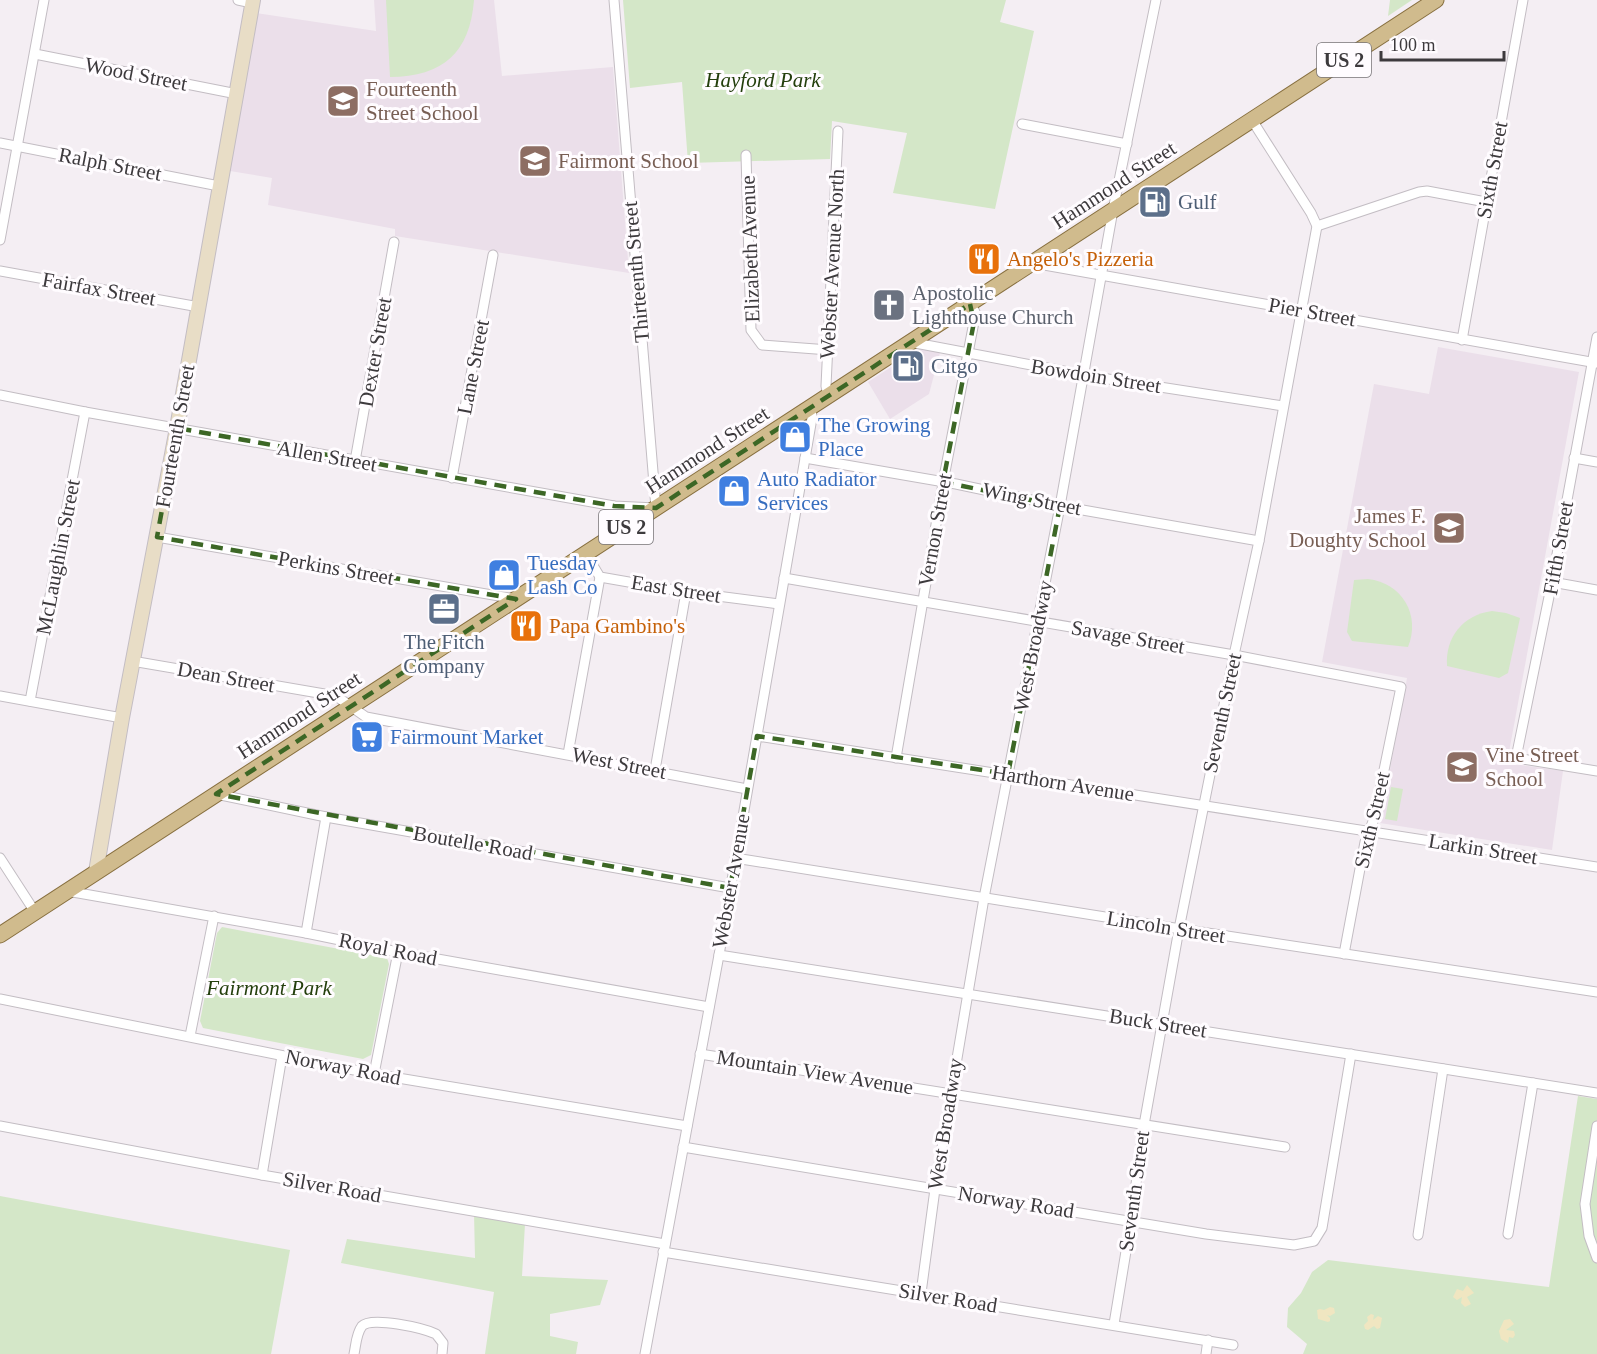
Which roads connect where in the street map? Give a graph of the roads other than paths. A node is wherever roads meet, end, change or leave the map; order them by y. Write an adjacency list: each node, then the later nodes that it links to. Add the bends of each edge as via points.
1 (44, 0): 8 (street)
2 (238, 0): 7 (street)
3 (614, 0): 51 (street, Thirteenth Street)
4 (1156, 0): 14 (street, West Broadway)
5 (1436, 0): 10 (main road, Hammond Street / US 2)
6 (1523, 0): 18 (street, Sixth Street)
7 (252, 1): 9 (street, Fourteenth Street)
8 (35, 54): 9 (street, Wood Street); 15 (street)
9 (237, 94): 17 (street, Fourteenth Street)
10 (1252, 120): 19 (main road, Hammond Street / US 2); 20 (street)
11 (1022, 124): 14 (street)
12 (838, 131): 33 (street, Webster Avenue North)
13 (0, 142): 15 (street, Ralph Street)
14 (1127, 144): 19 (street, West Broadway)
15 (17, 146): 17 (street, Ralph Street); 21 (street)
16 (746, 155): 33 (street, Elizabeth Avenue, via 751,330 762,345)
17 (219, 186): 28 (street, Fourteenth Street)
18 (1486, 202): 20 (street, via 1419,192); 31 (street, Sixth Street)
19 (1113, 210): 24 (main road, Hammond Street / US 2); 26 (street, West Broadway)
20 (1317, 226): 29 (street, Seventh Street)
21 (0, 240)
22 (394, 242): 45 (street, Dexter Street)
23 (494, 255): 47 (street, Lane Street)
24 (1033, 263): 26 (street, Pier Street); 27 (main road, Hammond Street / US 2)
25 (0, 271): 28 (street, Fairfax Street)
26 (1102, 275): 29 (street, Pier Street); 36 (street, West Broadway)
27 (970, 304): 32 (main road, Hammond Street / US 2); 34 (street, Vernon Street, via 975,312)
28 (199, 307): 42 (street, Fourteenth Street)
29 (1302, 309): 31 (street, Pier Street); 39 (street, Seventh Street)
30 (1597, 337): 35 (street, Fifth Street)
31 (1462, 340): 35 (street, Pier Street)
32 (910, 342): 34 (street, Bowdoin Street); 38 (main road, Hammond Street / US 2)
33 (829, 350): 38 (street, Webster Avenue North)
34 (968, 353): 36 (street, Bowdoin Street); 48 (street, Vernon Street)
35 (1595, 362): 43 (street, Fifth Street)
36 (1084, 375): 39 (street, Bowdoin Street); 50 (street, West Broadway)
37 (0, 395): 41 (street, Allen Street)
38 (828, 396): 40 (main road, Hammond Street / US 2)
39 (1283, 406): 54 (street, Seventh Street)
40 (811, 407): 44 (street, Webster Avenue); 51 (main road, Hammond Street / US 2)
41 (85, 412): 42 (street, Allen Street); 69 (street, McLaughlin Street)
42 (177, 428): 45 (street, Allen Street); 52 (street, Fourteenth Street)
43 (1574, 458): 46 (street); 58 (street, Fifth Street)
44 (805, 459): 48 (street, Wing Street); 57 (street, Webster Avenue)
45 (356, 461): 47 (street, Allen Street)
46 (1597, 462)
47 (452, 478): 49 (street, Allen Street)
48 (944, 482): 50 (street, Wing Street); 62 (street, Vernon Street)
49 (614, 506): 51 (street, Allen Street); 53 (street)
50 (1060, 506): 54 (street, Wing Street); 64 (street, West Broadway)
51 (656, 508): 53 (main road, Hammond Street / US 2)
52 (157, 537): 61 (street, Perkins Street); 66 (street, Fourteenth Street)
53 (608, 539): 55 (main road, Hammond Street / US 2)
54 (1259, 541): 65 (street, Seventh Street)
55 (586, 554): 56 (street); 61 (main road, Hammond Street / US 2)
56 (600, 577): 60 (street, East Street); 73 (street)
57 (784, 578): 62 (street, Savage Street); 63 (street, Webster Avenue)
58 (1552, 582): 59 (street); 76 (street, Fifth Street, via 1516,758)
59 (1597, 590)
60 (686, 592): 63 (street, East Street); 75 (street)
61 (516, 599): 70 (main road, Hammond Street / US 2)
62 (923, 601): 64 (street, Savage Street); 74 (street, Vernon Street)
63 (779, 604): 72 (street, Webster Avenue)
64 (1037, 622): 65 (street, Savage Street); 77 (street, West Broadway)
65 (1234, 655): 67 (street, Savage Street); 80 (street, Seventh Street)
66 (132, 661): 70 (street, Dean Street, via 336,696); 71 (street, Fourteenth Street)
67 (1401, 687): 82 (street, Sixth Street)
68 (0, 696): 69 (street)
69 (30, 701): 71 (street)
70 (351, 706): 73 (street, West Street, via 366,717); 79 (main road, Hammond Street / US 2)
71 (122, 718): 86 (street, Fourteenth Street)
72 (757, 736): 74 (street, Harthorn Avenue); 78 (street, Webster Avenue)
73 (568, 754): 75 (street, West Street)
74 (896, 758): 77 (street, Harthorn Avenue)
75 (655, 770): 78 (street, West Street)
76 (1597, 771)
77 (1008, 774): 80 (street, Harthorn Avenue); 89 (street, West Broadway)
78 (747, 789): 84 (street, Webster Avenue)
79 (216, 794): 81 (street, Boutelle Road); 86 (main road, Hammond Street / US 2)
80 (1204, 805): 82 (street, Harthorn Avenue); 92 (street, Seventh Street)
81 (326, 817): 87 (street, Boutelle Road); 93 (street)
82 (1370, 831): 85 (street, Larkin Street); 96 (street, Sixth Street)
83 (0, 858): 90 (street)
84 (735, 858): 87 (street, Webster Avenue); 89 (street, Lincoln Street)
85 (1597, 867)
86 (96, 872): 88 (main road, Hammond Street / US 2)
87 (730, 888): 97 (street, Webster Avenue)
88 (67, 891): 90 (main road, Hammond Street / US 2); 91 (street, Royal Road)
89 (984, 898): 92 (street, Lincoln Street); 99 (street, West Broadway)
90 (35, 912): 94 (main road, Hammond Street / US 2)
91 (214, 916): 93 (street, Royal Road); 103 (street)
92 (1179, 929): 96 (street, Lincoln Street); 102 (street, Seventh Street)
93 (306, 933): 95 (street, Royal Road)
94 (0, 935)
95 (398, 952): 101 (street, Royal Road); 108 (street)
96 (1344, 954): 98 (street, Lincoln Street)
97 (718, 955): 99 (street, Buck Street); 101 (street, Webster Avenue)
98 (1597, 992)
99 (966, 993): 102 (street, Buck Street); 111 (street, West Broadway)
100 (0, 999): 103 (street, Norway Road)
101 (709, 1007): 104 (street, Webster Avenue)
102 (1162, 1024): 105 (street, Buck Street); 112 (street, Seventh Street)
103 (190, 1036): 106 (street, Norway Road)
104 (700, 1054): 111 (street, Mountain View Avenue); 114 (street, Webster Avenue)
105 (1351, 1054): 107 (street, Buck Street); 120 (street, Norway Road, via 1322,1228 1314,1241 1294,1245)
106 (282, 1056): 108 (street, Norway Road); 118 (street)
107 (1443, 1069): 109 (street, Buck Street); 122 (street)
108 (374, 1074): 114 (street, Norway Road)
109 (1533, 1083): 110 (street, Buck Street); 121 (street)
110 (1597, 1093)
111 (950, 1094): 112 (street, Mountain View Avenue); 119 (street, West Broadway)
112 (1144, 1125): 117 (street, Mountain View Avenue); 120 (street, Seventh Street)
113 (0, 1126): 118 (street, Silver Road)
114 (687, 1126): 116 (street, Webster Avenue)
115 (1597, 1126): 124 (street, via 1586,1204 1589,1236)
116 (683, 1147): 119 (street, Norway Road); 123 (street, Webster Avenue)
117 (1285, 1147)
118 (262, 1175): 123 (street, Silver Road)
119 (935, 1189): 120 (street, Norway Road); 125 (street, West Broadway)
120 (1131, 1221): 126 (street, Seventh Street)
121 (1508, 1234)
122 (1418, 1235)
123 (664, 1248): 125 (street, Silver Road); 131 (street, Webster Avenue)
124 (1597, 1258)
125 (921, 1293): 126 (street, Silver Road)
126 (1114, 1324): 127 (street, Silver Road)
127 (1208, 1340): 128 (street, Silver Road); 132 (street)
128 (1233, 1345)
129 (354, 1354): 130 (street, via 360,1329 376,1321 436,1334 442,1343)
130 (442, 1354)
131 (645, 1354)
132 (1206, 1354)

